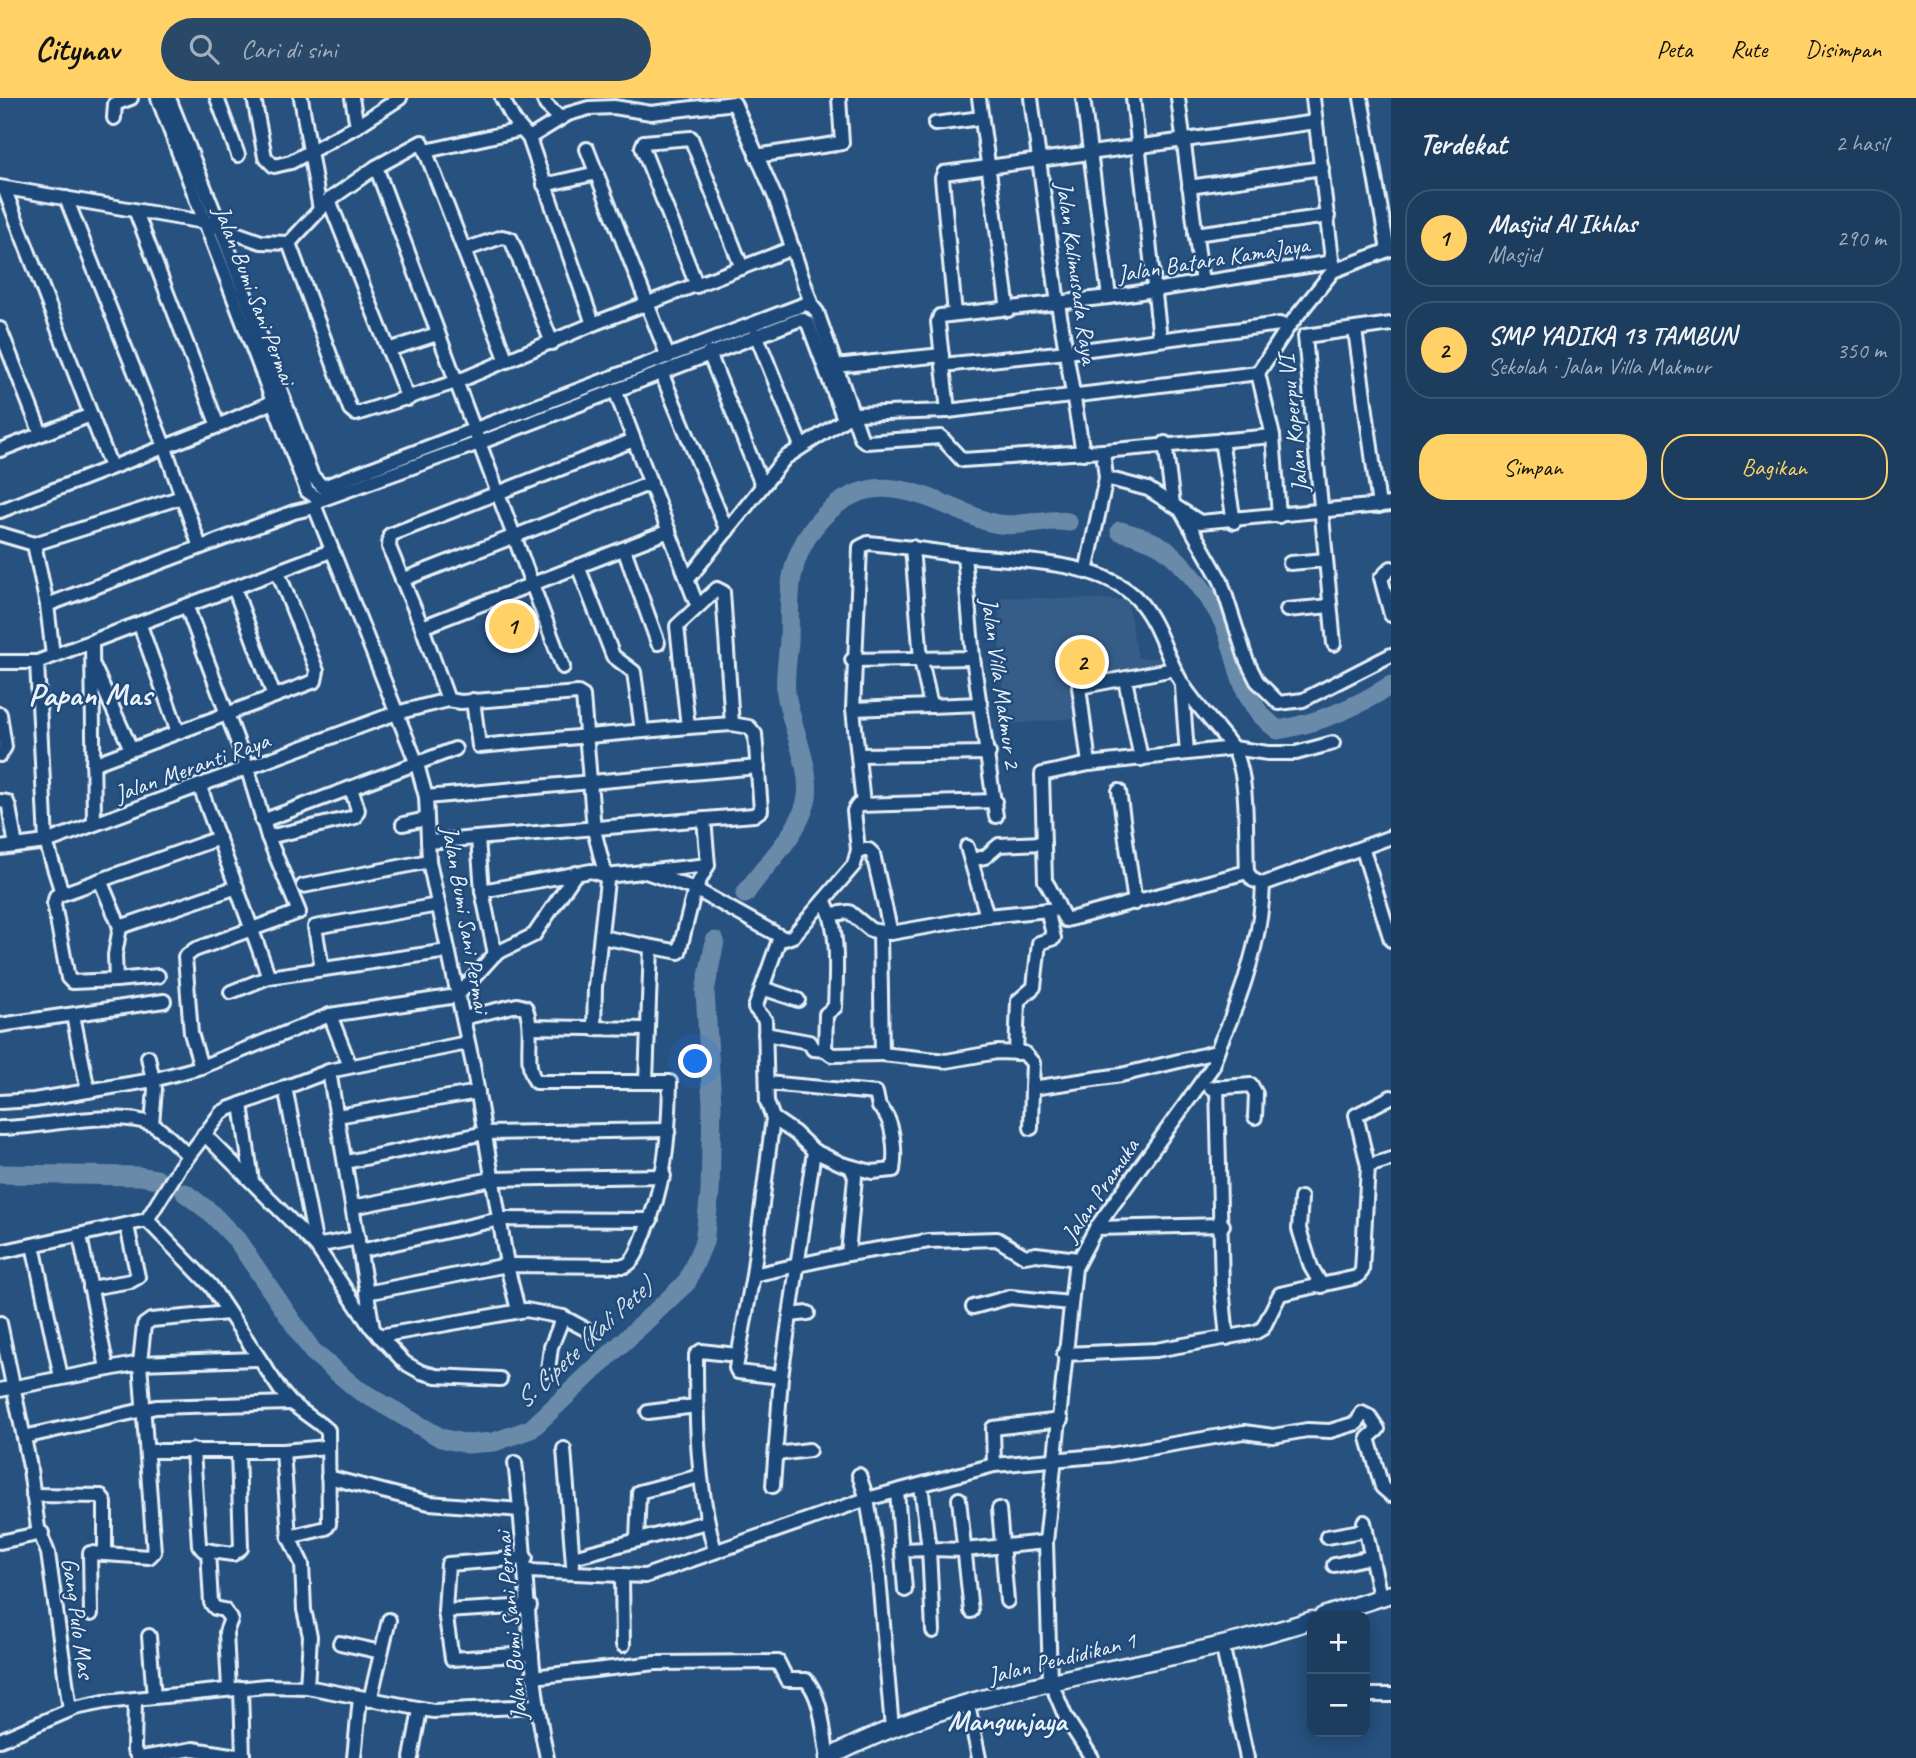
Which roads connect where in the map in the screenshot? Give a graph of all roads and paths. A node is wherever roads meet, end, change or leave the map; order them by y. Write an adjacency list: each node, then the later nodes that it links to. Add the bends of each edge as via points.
1 (131, 98): 20 (street, via 115,104)
2 (158, 98): 39 (street, Jalan Bumi Sani Permai)
3 (169, 98): 41 (street)
4 (217, 98): 33 (street)
5 (254, 98): 31 (street, via 270,165)
6 (301, 98): 31 (street)
7 (352, 98): 25 (street)
8 (400, 98): 25 (street)
9 (502, 98): 26 (street)
10 (543, 98): 21 (street)
11 (839, 98): 34 (street, via 844,139 835,146)
12 (979, 98): 22 (street)
13 (1031, 98): 35 (street, Jalan Kalimusada Raya)
14 (1083, 98): 32 (street)
15 (1133, 98): 28 (street)
16 (1178, 98): 27 (street)
17 (1313, 98): 23 (street)
18 (1361, 98): 54 (street)
19 (734, 100): 21 (street, via 651,113 589,108); 34 (street)
20 (114, 118)
21 (560, 118): 26 (street)
22 (981, 118): 24 (street); 36 (street)
23 (1316, 122): 27 (street); 38 (street)
24 (935, 124)
25 (357, 126): 31 (street)
26 (524, 134): 30 (street); 42 (street)
27 (1185, 140): 28 (street); 43 (street)
28 (1139, 146): 32 (street); 60 (street)
29 (587, 149): 40 (street)
30 (426, 151): 37 (street, via 418,142); 55 (street)
31 (312, 152): 46 (street)
32 (1090, 153): 35 (street); 61 (street)
33 (238, 155)
34 (756, 156): 53 (street)
35 (1040, 160): 36 (street); 63 (street, Jalan Kalimusada Raya)
36 (988, 166): 65 (street); 66 (street, via 947,172 942,178)
37 (376, 167): 46 (street); 72 (street)
38 (1322, 168): 43 (street); 48 (street)
39 (186, 173): 41 (street); 49 (street, Jalan Bumi Sani Permai)
40 (597, 173): 42 (street); 62 (street)
41 (200, 176): 50 (street)
42 (544, 185): 67 (street)
43 (1189, 187): 51 (street)
44 (2, 188): 45 (street); 91 (street)
45 (66, 198): 47 (street); 101 (street)
46 (325, 205): 52 (street); 76 (street)
47 (136, 212): 49 (street); 93 (street)
48 (1328, 216): 51 (street); 56 (street)
49 (204, 222): 50 (street); 88 (street, Jalan Bumi Sani Permai)
50 (221, 229): 52 (street, via 261,242); 88 (street)
51 (1195, 234): 58 (street)
52 (289, 243): 89 (street, via 352,412 361,414)
53 (793, 248): 57 (street); 64 (street)
54 (1389, 249): 56 (street, Jalan Batara KamaJaya)
55 (464, 250): 75 (street, via 502,237 511,239); 80 (street)
56 (1333, 266): 58 (street, Jalan Batara KamaJaya); 69 (street)
57 (742, 268): 59 (street); 59 (street, via 691,138 644,142 642,147)
58 (1202, 283): 60 (street, Jalan Batara KamaJaya)
59 (697, 286): 62 (street)
60 (1156, 290): 61 (street, Jalan Batara KamaJaya); 74 (street)
61 (1109, 297): 63 (street, Jalan Batara KamaJaya)
62 (648, 304): 67 (street); 79 (street)
63 (1058, 304): 65 (street, Jalan Batara KamaJaya); 77 (street, Jalan Kalimusada Raya)
64 (812, 306): 79 (street, via 796,305); 82 (street)
65 (1008, 310): 66 (street, Jalan Batara KamaJaya)
66 (955, 314): 81 (street, via 939,318)
67 (593, 324): 75 (street)
68 (1391, 324): 71 (street)
69 (1288, 327): 74 (street, via 1280,324); 84 (street)
70 (0, 329): 94 (street)
71 (1355, 330): 112 (street); 114 (street, Jalan Koperpu VI, via 1305,336)
72 (437, 334): 76 (street); 85 (street)
73 (756, 334): 78 (street); 92 (street, via 804,319); 100 (street)
74 (1160, 340): 77 (street)
75 (552, 342): 80 (street)
76 (388, 350): 89 (street)
77 (1067, 352): 81 (street); 87 (street, Jalan Kalimusada Raya)
78 (709, 353): 83 (street); 108 (street)
79 (668, 357): 96 (street)
80 (507, 360): 85 (street)
81 (943, 360): 82 (street); 90 (street)
82 (835, 366): 92 (street)
83 (661, 372): 86 (street); 119 (street)
84 (1258, 373): 87 (street); 95 (street)
85 (456, 382): 89 (street); 96 (street)
86 (615, 390): 96 (street); 97 (street)
87 (1074, 398): 90 (street); 104 (street, Jalan Kalimusada Raya)
88 (278, 399): 93 (street); 111 (street, Jalan Bumi Sani Permai)
89 (408, 400)
90 (948, 411): 92 (street)
91 (91, 415): 94 (street); 105 (street)
92 (848, 417): 100 (street); 104 (street, via 866,442 941,437 962,460)
93 (218, 426): 101 (street)
94 (41, 434): 102 (street)
95 (1273, 436): 98 (street); 116 (street)
96 (477, 437): 109 (street); 111 (street)
97 (634, 440): 107 (street); 109 (street)
98 (1221, 440): 99 (street); 117 (street)
99 (1165, 443): 103 (street); 113 (street)
100 (801, 446): 108 (street)
101 (165, 448): 105 (street); 110 (street)
102 (0, 450)
103 (1103, 451): 104 (street); 106 (street)
104 (1083, 453)
105 (111, 467): 115 (street)
106 (1106, 478): 113 (street, via 1148,489); 133 (street)
107 (651, 483): 118 (street); 121 (street)
108 (762, 485): 119 (street)
109 (498, 493): 121 (street); 135 (street, via 393,532 389,547)
110 (183, 497): 122 (street); 123 (street)
111 (319, 498): 123 (street); 126 (street, Jalan Bumi Sani Permai)
112 (1385, 505): 114 (street)
113 (1177, 508): 117 (street, via 1200,522); 149 (street, via 1221,581 1252,672 1273,699 1289,703 1303,699)
114 (1323, 508): 116 (street); 128 (street, Jalan Koperpu VI)
115 (0, 512)
116 (1279, 516): 117 (street)
117 (1234, 522)
118 (669, 531): 125 (street); 134 (street)
119 (727, 531): 134 (street)
120 (0, 534): 122 (street)
121 (515, 537): 135 (street); 136 (street)
122 (34, 544): 139 (street)
123 (200, 547): 139 (street)
124 (912, 547): 127 (street); 152 (street, via 868,543 860,547); 153 (street)
125 (624, 549): 130 (street); 147 (street)
126 (331, 551): 132 (street); 167 (street, Jalan Bumi Sani Permai)
127 (964, 555): 133 (street, via 1027,559); 151 (street, Jalan Villa Makmur 2)
128 (1326, 560): 129 (street); 140 (street, Jalan Koperpu VI)
129 (1290, 563)
130 (578, 566): 136 (street); 172 (street, via 612,656 634,672)
131 (1391, 568): 143 (street, via 1381,578)
132 (278, 572): 137 (street); 161 (street, via 317,677 310,684)
133 (1086, 572): 158 (street, via 1137,598)
134 (688, 579): 138 (street)
135 (402, 580): 145 (street)
136 (533, 584): 145 (street); 157 (street)
137 (234, 590): 141 (street); 161 (street)
138 (695, 600)
139 (47, 605): 150 (street)
140 (1330, 606): 142 (street); 148 (street, Jalan Koperpu VI)
141 (187, 607): 144 (street); 169 (street)
142 (1287, 610)
143 (1391, 615)
144 (140, 625): 146 (street); 173 (street)
145 (422, 626): 162 (street)
146 (92, 643): 150 (street); 156 (street)
147 (658, 643)
148 (1334, 644)
149 (1391, 654)
150 (52, 656): 155 (street)
151 (973, 658): 153 (street); 164 (street, Jalan Villa Makmur 2)
152 (852, 660): 153 (street); 166 (street)
153 (922, 660): 165 (street)
154 (0, 662): 155 (street)
155 (37, 662): 208 (street)
156 (92, 663): 177 (street); 184 (street)
157 (563, 667)
158 (1174, 669): 159 (street); 160 (street)
159 (1125, 679): 183 (street); 185 (street, via 1077,690)
160 (1182, 683): 176 (street, via 1205,718); 179 (street)
161 (274, 696): 169 (street)
162 (448, 700): 163 (street, Jalan Meranti Raya); 167 (street, Jalan Meranti Raya)
163 (473, 700): 174 (street, Jalan Meranti Raya, via 581,694); 174 (street, via 479,746)
164 (981, 704): 165 (street); 180 (street, Jalan Villa Makmur 2)
165 (932, 706): 166 (street)
166 (853, 709): 182 (street)
167 (396, 713): 186 (street, Jalan Bumi Sani Permai); 188 (street, Jalan Meranti Raya)
168 (0, 714): 181 (street, via 5,747)
169 (225, 714): 173 (street); 188 (street)
170 (732, 724): 171 (street); 171 (street, via 723,593 719,589 677,626); 187 (street, via 754,730)
171 (688, 727): 172 (street)
172 (642, 731): 174 (street)
173 (178, 732): 177 (street)
174 (586, 736): 189 (street)
175 (1334, 743): 176 (street, via 1281,754)
176 (1233, 748): 179 (street); 220 (street, via 1242,777)
177 (131, 749): 184 (street)
178 (455, 749): 186 (street)
179 (1188, 752): 183 (street)
180 (989, 753): 182 (street); 194 (street, Jalan Villa Makmur 2)
181 (0, 755)
182 (860, 755): 196 (street)
183 (1141, 760): 185 (street)
184 (93, 764): 201 (street)
185 (1089, 764): 210 (street, via 1042,772)
186 (417, 765): 191 (street); 193 (street, Jalan Bumi Sani Permai)
187 (758, 767): 189 (street); 199 (street, via 759,814)
188 (248, 770): 190 (street, Jalan Meranti Raya); 200 (street)
189 (591, 782): 193 (street); 203 (street)
190 (200, 786): 201 (street, Jalan Meranti Raya); 206 (street)
191 (351, 788): 200 (street); 204 (street, via 358,810 355,817)
192 (1119, 791): 231 (street)
193 (426, 797): 198 (street, Jalan Bumi Sani Permai)
194 (995, 801): 196 (street); 197 (street, Jalan Villa Makmur 2)
195 (0, 802): 211 (street, via 9,807)
196 (863, 804): 214 (street, via 854,811)
197 (996, 816)
198 (426, 819): 202 (street); 209 (street, Jalan Bumi Sani Permai)
199 (704, 819): 203 (street); 218 (street)
200 (262, 821): 204 (street)
201 (94, 824): 208 (street, Jalan Meranti Raya)
202 (403, 824)
203 (594, 830): 207 (street); 222 (street)
204 (268, 837): 237 (street, via 299,912)
205 (1391, 837): 215 (street)
206 (219, 838): 223 (street); 226 (street)
207 (478, 839): 209 (street); 228 (street)
208 (46, 842): 211 (street, Jalan Meranti Raya); 229 (street)
209 (428, 842): 217 (street, Jalan Bumi Sani Permai)
210 (1044, 843): 216 (street, via 999,845 985,857); 233 (street, via 1045,881 1053,889)
211 (16, 846): 213 (street, Jalan Meranti Raya)
212 (967, 846): 216 (street)
213 (0, 848)
214 (858, 850): 230 (street, via 854,865); 238 (street, via 873,854)
215 (1363, 850): 224 (street); 241 (street)
216 (971, 860): 235 (street)
217 (429, 861): 225 (street); 232 (street, Jalan Bumi Sani Permai)
218 (708, 865): 219 (street); 227 (street)
219 (643, 871): 222 (street); 227 (street)
220 (1247, 872): 224 (street); 231 (street)
221 (576, 873): 222 (street, via 592,871); 228 (street); 244 (street, via 534,935)
222 (606, 876): 239 (street)
223 (100, 880): 229 (street); 236 (street)
224 (1264, 884): 265 (street, Jalan Pramuka, via 1262,914 1240,992)
225 (303, 886)
226 (237, 887): 236 (street); 237 (street)
227 (695, 889): 240 (street); 242 (street, via 679,952)
228 (482, 891): 244 (street)
229 (62, 893): 248 (street, via 54,898 54,904 69,981)
230 (824, 900): 234 (street); 240 (street, via 793,936)
231 (1135, 903): 233 (street, via 1071,920)
232 (438, 905): 243 (street, Jalan Bumi Sani Permai); 245 (street, via 315,928)
233 (1053, 909): 235 (street); 264 (street, via 1054,938 1039,943 1034,987 1018,1001)
234 (832, 914): 238 (street, via 849,912 870,930); 263 (street, via 835,1007 826,1014)
235 (987, 916): 238 (street)
236 (120, 927): 248 (street)
237 (251, 929): 247 (street); 269 (street, via 186,957 191,1033)
238 (886, 933): 266 (street)
239 (601, 937): 242 (street); 259 (street)
240 (780, 937): 249 (street)
241 (1391, 940)
242 (651, 947): 260 (street)
243 (448, 951): 245 (street); 251 (street, Jalan Bumi Sani Permai)
244 (495, 954): 251 (street)
245 (322, 968): 247 (street)
246 (158, 976): 248 (street)
247 (269, 977): 250 (street)
248 (116, 980)
249 (762, 988): 252 (street); 261 (street, via 755,1008 765,1020)
250 (231, 992)
251 (457, 996): 255 (street); 256 (street, Jalan Bumi Sani Permai)
252 (798, 1000)
253 (163, 1001): 254 (street)
254 (74, 1015): 257 (street); 278 (street)
255 (330, 1015): 268 (street); 269 (street)
256 (463, 1018): 258 (street, via 522,1005); 262 (street, Jalan Bumi Sani Permai)
257 (0, 1025)
258 (530, 1027): 259 (street); 272 (street, via 531,1075 536,1082)
259 (594, 1029): 260 (street)
260 (646, 1029): 272 (street)
261 (765, 1034): 263 (street, via 805,1041 813,1049); 273 (street)
262 (467, 1043): 268 (street, Jalan Bumi Sani Permai); 279 (street)
263 (825, 1050): 266 (street, via 832,1055)
264 (1016, 1052): 266 (street, via 946,1060); 276 (street, via 1032,1059)
265 (1216, 1052): 276 (street, via 1121,1075); 277 (street, Jalan Pramuka, via 1213,1066)
266 (882, 1054)
267 (148, 1057): 271 (street)
268 (350, 1066): 270 (street, Jalan Bumi Sani Permai)
269 (201, 1067): 271 (street)
270 (329, 1071): 274 (street, Jalan Bumi Sani Permai); 283 (street)
271 (153, 1080): 278 (street); 286 (street)
272 (646, 1081): 289 (street, via 670,1082)
273 (767, 1083): 285 (street); 297 (street, via 876,1093 890,1126 894,1168 872,1172)
274 (285, 1087): 282 (street, Jalan Bumi Sani Permai); 312 (street)
275 (1217, 1087): 277 (street); 284 (street, via 1251,1085 1256,1094); 306 (street)
276 (1032, 1088): 288 (street)
277 (1196, 1089): 308 (street, Jalan Pramuka)
278 (88, 1091): 281 (street)
279 (478, 1092): 283 (street); 290 (street)
280 (1391, 1097): 296 (street, via 1357,1113)
281 (0, 1102)
282 (240, 1104): 291 (street, Jalan Bumi Sani Permai, via 221,1113); 300 (street)
283 (337, 1116): 295 (street)
284 (1255, 1117)
285 (773, 1118): 292 (street); 318 (street)
286 (152, 1124): 287 (street, via 102,1120); 293 (street)
287 (0, 1128)
288 (1031, 1128)
289 (669, 1130): 290 (street); 298 (street)
290 (485, 1133): 295 (street); 299 (street)
291 (204, 1134): 293 (street, Jalan Bumi Sani Permai); 300 (street)
292 (814, 1151): 297 (street); 316 (street)
293 (188, 1155): 304 (street, Jalan Bumi Sani Permai)
294 (1391, 1159): 296 (street)
295 (346, 1162): 302 (street)
296 (1368, 1166): 319 (street, via 1362,1271 1351,1281)
297 (851, 1167): 314 (street, via 855,1177)
298 (664, 1176): 299 (street); 305 (street)
299 (492, 1179): 302 (street); 303 (street)
300 (252, 1181): 312 (street)
301 (1301, 1198): 319 (street, via 1300,1229)
302 (353, 1207): 310 (street)
303 (500, 1219): 305 (street); 310 (street); 317 (street)
304 (147, 1220): 307 (street); 325 (street, via 190,1261)
305 (650, 1220): 317 (street, via 633,1261 625,1266)
306 (1223, 1225): 308 (street); 332 (street)
307 (127, 1226): 309 (street); 320 (street, via 138,1277)
308 (1096, 1228): 315 (street, Jalan Pramuka)
309 (80, 1236): 311 (street); 320 (street)
310 (359, 1244): 312 (street); 321 (street)
311 (33, 1245): 313 (street); 339 (street)
312 (316, 1246): 331 (street)
313 (0, 1252)
314 (848, 1254): 315 (street, via 929,1241 997,1239 1025,1256); 316 (street)
315 (1078, 1259): 322 (street, Jalan Pramuka)
316 (799, 1263): 318 (street); 327 (street)
317 (507, 1265): 321 (street); 324 (street)
318 (753, 1275): 334 (street)
319 (1322, 1286): 332 (street, via 1280,1294 1259,1331)
320 (90, 1288): 337 (street)
321 (366, 1293): 331 (street)
322 (1070, 1303): 323 (street, via 1000,1298); 333 (street, Jalan Pramuka)
323 (973, 1307)
324 (518, 1310): 328 (street); 331 (street)
325 (228, 1313): 335 (street); 336 (street, via 146,1321)
326 (808, 1313): 327 (street)
327 (790, 1315): 340 (street)
328 (563, 1317): 330 (street); 338 (street)
329 (0, 1323): 342 (street, Gang Pulo Mas)
330 (589, 1331)
331 (376, 1333): 341 (street, via 405,1363 421,1372)
332 (1227, 1338): 333 (street, via 1156,1350)
333 (1064, 1354): 348 (street, Jalan Pramuka)
334 (737, 1355): 340 (street, via 738,1372); 345 (street, via 696,1352)
335 (256, 1359): 336 (street); 344 (street)
336 (140, 1363): 337 (street); 346 (street)
337 (107, 1368): 339 (street)
338 (548, 1370)
339 (61, 1377): 342 (street)
340 (781, 1377): 357 (street)
341 (500, 1379)
342 (15, 1387): 343 (street); 349 (street, Gang Pulo Mas)
343 (0, 1390)
344 (292, 1403): 346 (street); 350 (street, via 326,1426)
345 (696, 1406): 347 (street); 362 (street)
346 (145, 1410): 349 (street); 354 (street)
347 (648, 1412)
348 (1061, 1420): 358 (street, Jalan Pramuka); 360 (street, via 993,1428)
349 (24, 1437): 367 (street, Gang Pulo Mas)
350 (327, 1447): 356 (street); 363 (street)
351 (564, 1449): 387 (street)
352 (193, 1450): 354 (street); 355 (street); 382 (street, via 197,1541 200,1548)
353 (809, 1450): 357 (street)
354 (147, 1451): 386 (street, via 153,1555)
355 (238, 1451): 356 (street); 382 (street, via 239,1552)
356 (283, 1451): 375 (street)
357 (777, 1454): 365 (street)
358 (1057, 1459): 360 (street); 368 (street, via 1141,1451 1244,1432 1273,1436 1330,1431 1357,1423 1362,1413 1377,1424 1378,1429 1368,1438 1382,1487); 379 (street, Jalan Pramuka)
359 (515, 1463): 372 (street)
360 (994, 1465): 364 (street)
361 (859, 1475): 369 (street)
362 (700, 1476): 373 (street); 377 (street, via 639,1492)
363 (328, 1478): 372 (street, Jalan Bumi Sani Permai, via 429,1503); 375 (street, via 328,1527)
364 (921, 1485): 366 (street); 381 (street)
365 (774, 1486)
366 (897, 1491): 369 (street); 383 (street)
367 (33, 1494): 374 (street, Gang Pulo Mas); 386 (street, via 101,1496 105,1503)
368 (1391, 1495)
369 (867, 1499): 385 (street); 423 (street, via 878,1566)
370 (959, 1499): 384 (street)
371 (999, 1509): 380 (street)
372 (521, 1510): 390 (street, Jalan Bumi Sani Permai)
373 (707, 1522): 377 (street); 385 (street)
374 (42, 1533): 378 (street); 421 (street, Gang Pulo Mas)
375 (289, 1537): 412 (street, via 302,1564 310,1636)
376 (1327, 1537): 388 (street, via 1365,1526)
377 (637, 1540): 387 (street)
378 (0, 1542)
379 (1046, 1542): 380 (street); 411 (street, Jalan Pramuka)
380 (1002, 1546): 384 (street); 395 (street)
381 (929, 1549): 383 (street); 384 (street); 403 (street)
382 (208, 1550): 413 (street, via 211,1603 230,1619 226,1632)
383 (901, 1550): 393 (street)
384 (964, 1550): 398 (street)
385 (715, 1551): 392 (street, via 645,1576)
386 (104, 1554): 400 (street, via 90,1553)
387 (573, 1557): 391 (street)
388 (1371, 1557): 389 (street); 394 (street)
389 (1334, 1564)
390 (527, 1565): 391 (street); 396 (street, Jalan Bumi Sani Permai); 397 (street, via 448,1564)
391 (573, 1571): 392 (street)
392 (622, 1576): 407 (street)
393 (905, 1590)
394 (1385, 1596): 399 (street)
395 (1007, 1601)
396 (530, 1606): 397 (street); 409 (street, Jalan Bumi Sani Permai)
397 (445, 1611): 409 (street, via 452,1659)
398 (971, 1611)
399 (1342, 1611)
400 (91, 1614)
401 (389, 1620): 408 (street)
402 (1307, 1621): 406 (street, Jalan Pendidikan 1)
403 (933, 1631)
404 (149, 1636): 416 (street)
405 (340, 1643): 408 (street)
406 (1222, 1644): 411 (street, Jalan Pendidikan 1); 433 (street)
407 (623, 1645)
408 (381, 1651): 418 (street)
409 (532, 1654): 410 (street, Jalan Bumi Sani Permai)
410 (533, 1677): 420 (street, Jalan Bumi Sani Permai); 430 (street, via 656,1663 778,1662 788,1681 808,1682 817,1702)
411 (1050, 1679): 419 (street, Jalan Pendidikan 1); 432 (street, via 1066,1718)
412 (307, 1687): 413 (street); 418 (street)
413 (235, 1689): 416 (street); 426 (street)
414 (1391, 1695): 415 (street)
415 (1370, 1696)
416 (154, 1697): 417 (street)
417 (135, 1699): 421 (street); 425 (street, via 134,1751)
418 (365, 1699): 422 (street); 427 (street)
419 (968, 1705): 423 (street, Jalan Pendidikan 1); 431 (street)
420 (536, 1706): 422 (street); 429 (street, Jalan Bumi Sani Permai)
421 (70, 1710): 424 (street)
422 (420, 1710): 428 (street)
423 (892, 1728): 430 (street, Jalan Pendidikan 1)
424 (0, 1740)
425 (140, 1758): 426 (street, via 193,1749)
426 (243, 1758)
427 (354, 1758)
428 (411, 1758)
429 (547, 1758)
430 (828, 1758)
431 (979, 1758)
432 (1092, 1758)
433 (1247, 1758)

